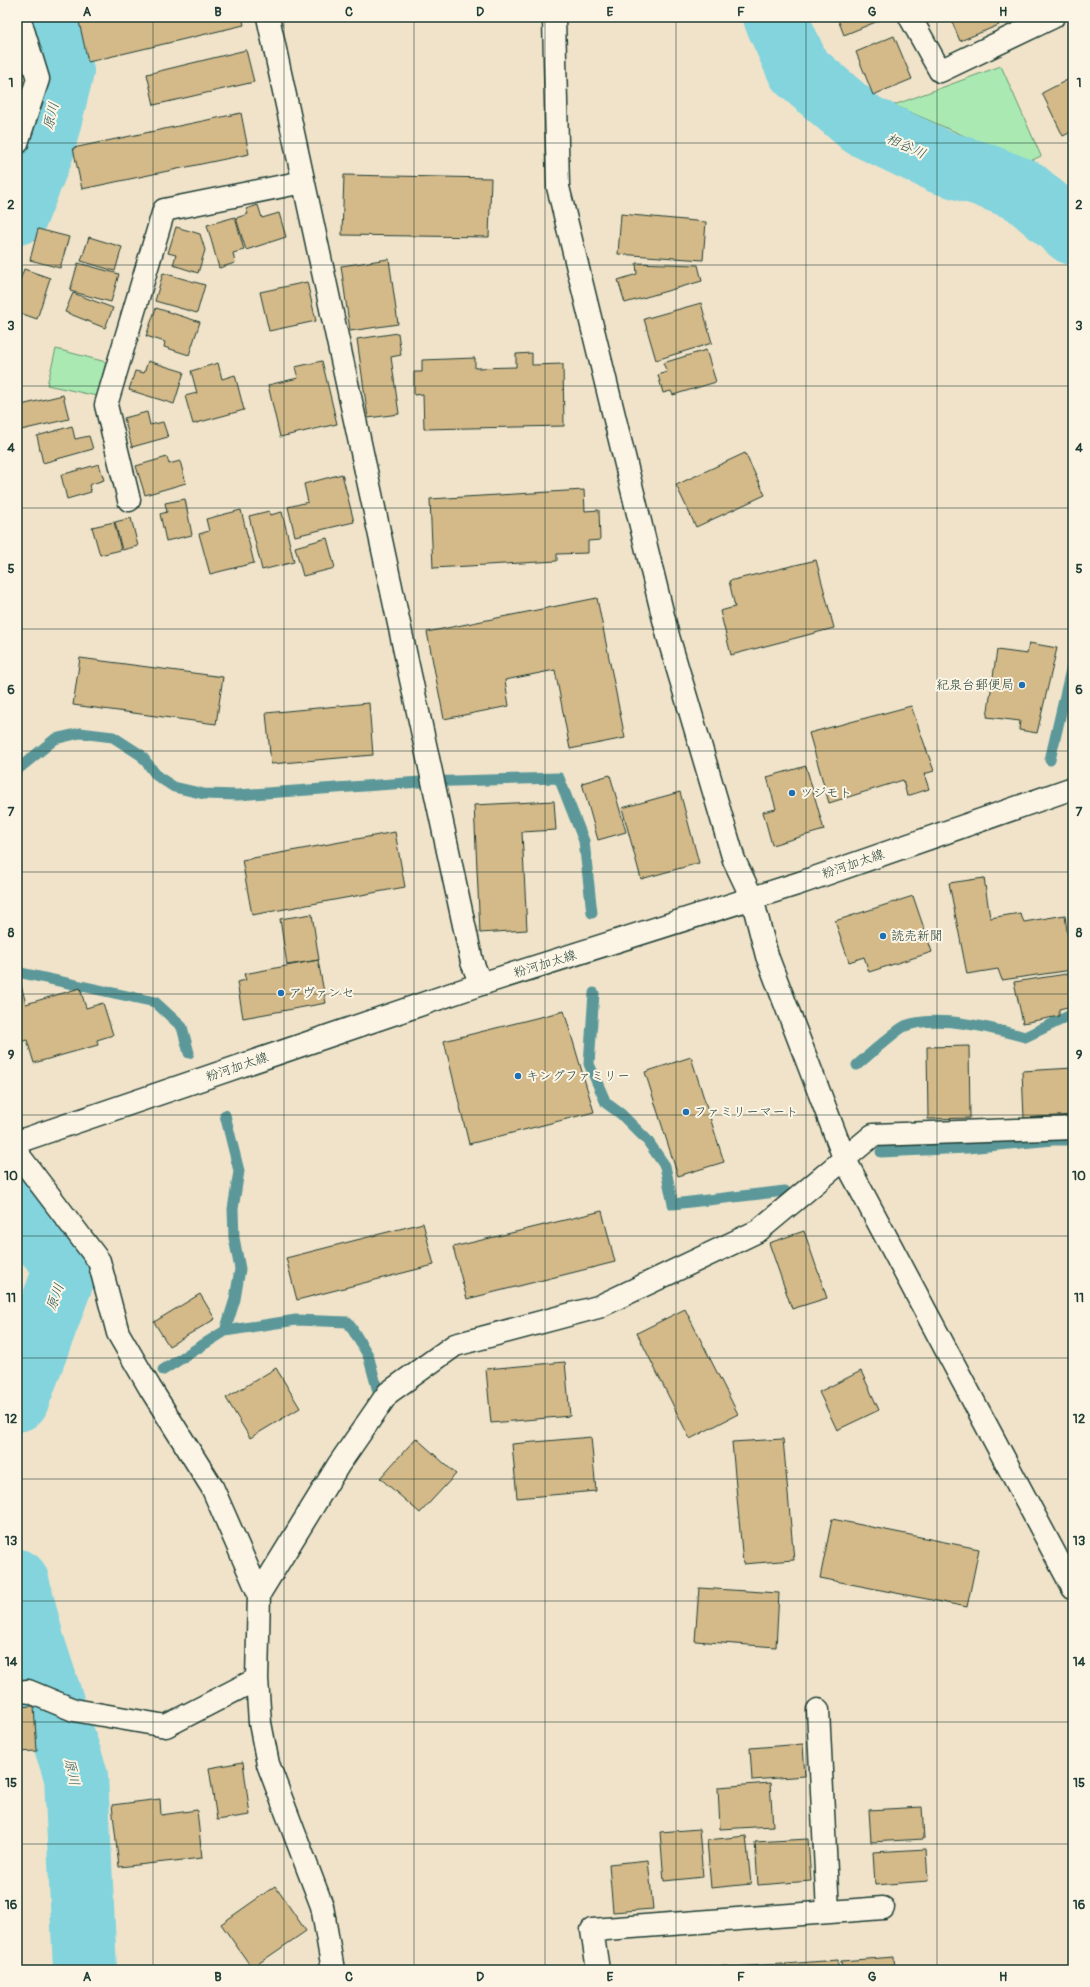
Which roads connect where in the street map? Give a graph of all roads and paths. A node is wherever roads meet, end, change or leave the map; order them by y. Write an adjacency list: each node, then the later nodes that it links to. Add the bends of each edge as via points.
1 (19, 17): 6 (street, via 38,79)
2 (268, 17): 7 (street)
3 (554, 17): 10 (street, via 558,187 668,636 734,860)
4 (910, 17): 5 (street, via 940,71)
5 (1053, 17)
6 (17, 143)
7 (304, 182): 8 (street, via 164,210 106,405); 11 (street, via 472,962)
8 (129, 500)
9 (1073, 788): 10 (street, 粉河加太線)
10 (752, 898): 11 (street, 粉河加太線); 15 (street, via 767,956)
11 (480, 984): 13 (street, 粉河加太線)
12 (1073, 1128): 15 (street, via 873,1135)
13 (17, 1142)
14 (17, 1153): 17 (street, via 99,1261 118,1333 212,1487)
15 (845, 1160): 16 (street); 17 (street, via 758,1231 598,1308 455,1345 388,1393 339,1464)
16 (1073, 1588)
17 (259, 1594): 18 (street)
18 (257, 1678): 19 (street, via 166,1726 74,1710); 23 (street, via 260,1723 268,1764 322,1906)
19 (23, 1692)
20 (818, 1710): 22 (street)
21 (883, 1908): 22 (street)
22 (828, 1912): 24 (street, via 592,1930)
23 (333, 1970)
24 (598, 1970)

